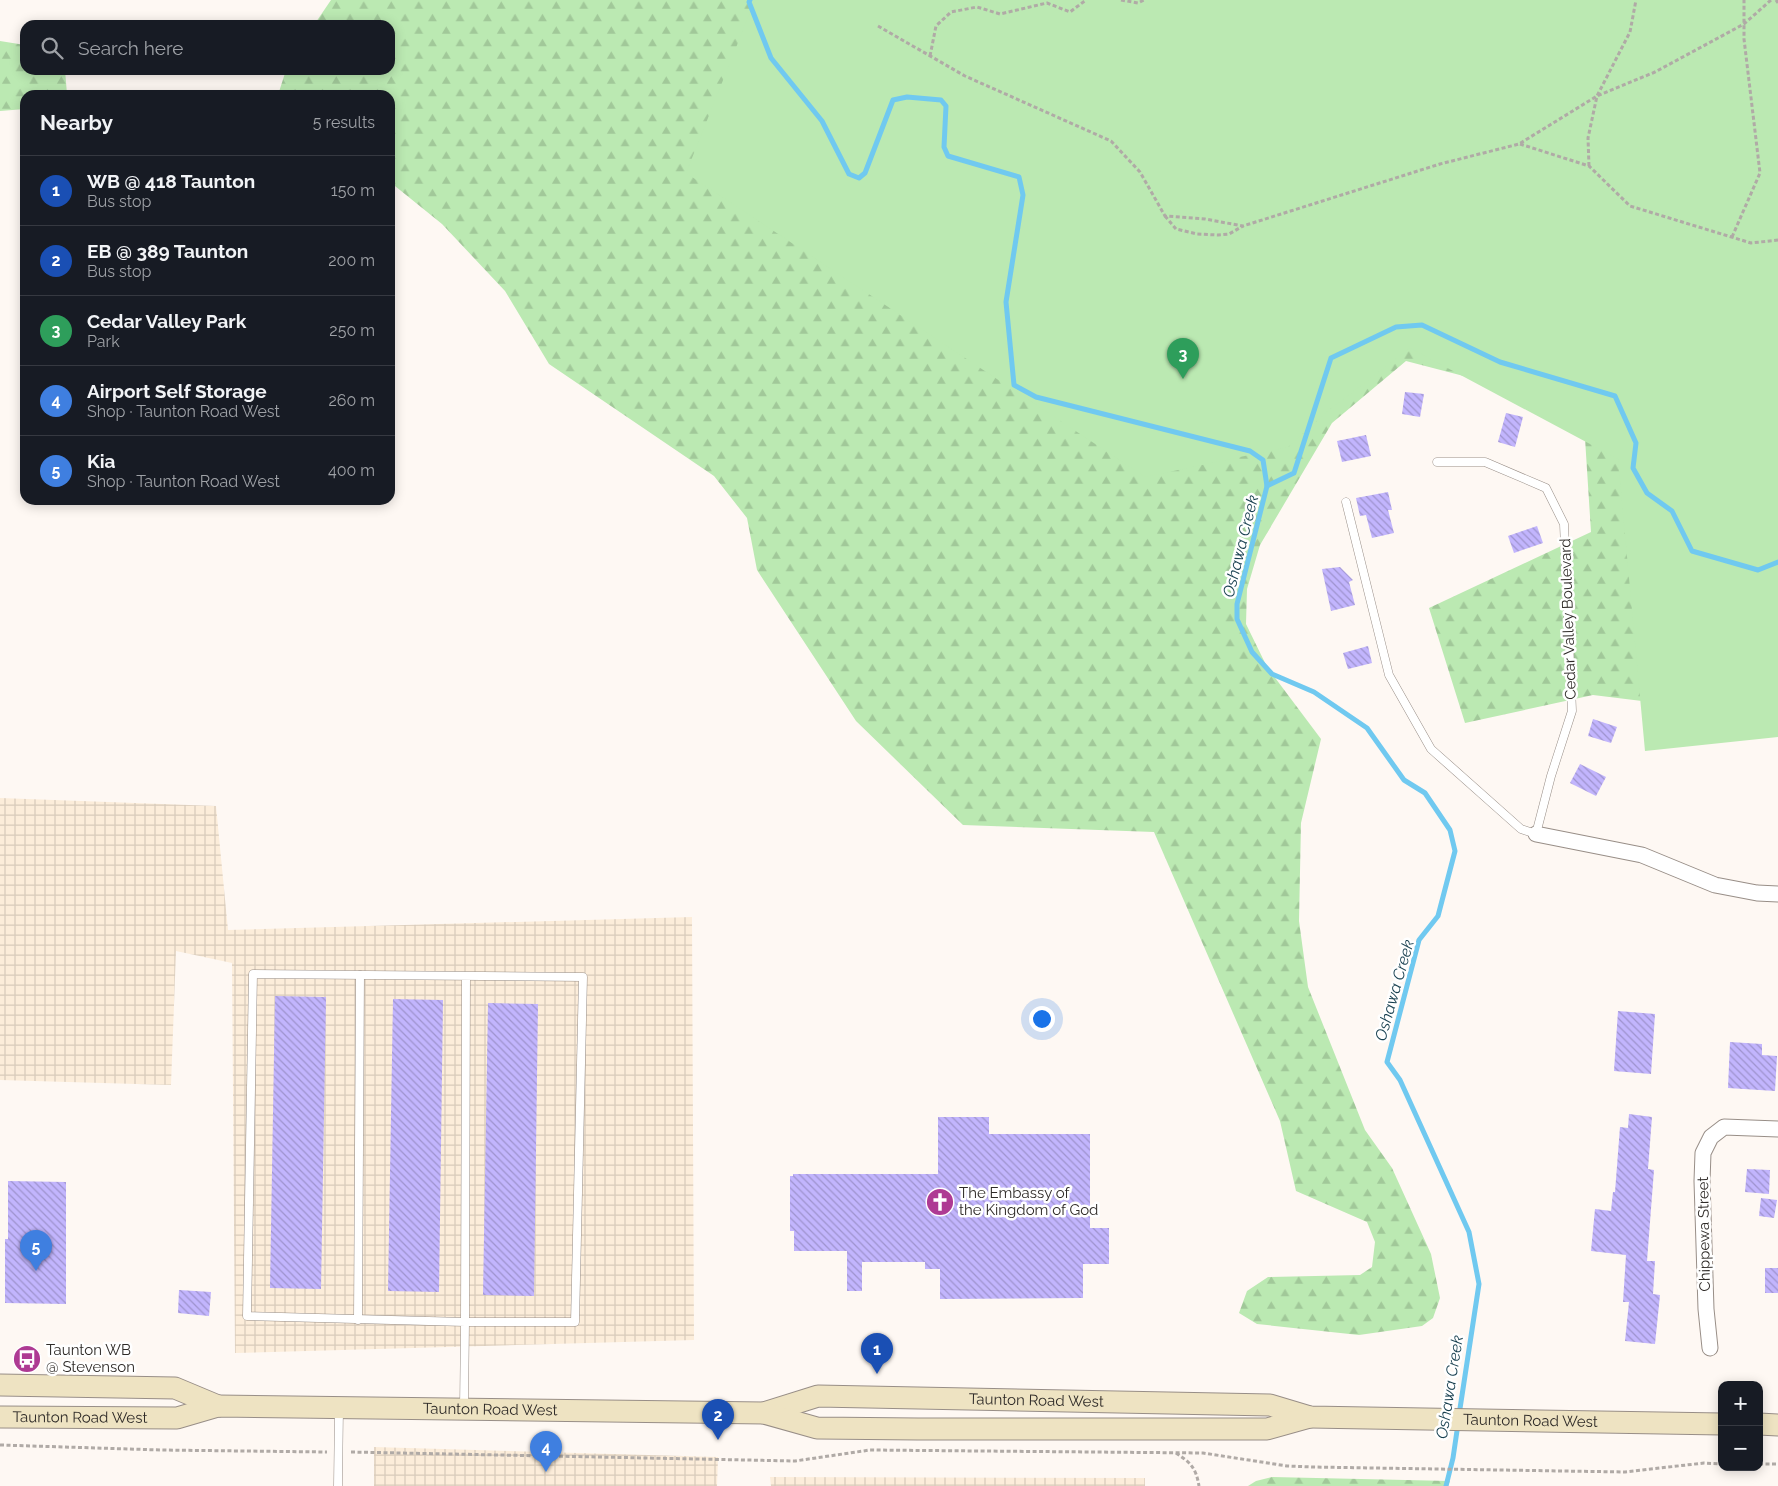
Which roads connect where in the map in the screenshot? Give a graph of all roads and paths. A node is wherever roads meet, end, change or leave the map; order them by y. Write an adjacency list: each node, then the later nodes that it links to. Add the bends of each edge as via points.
1 (1086, 0): 11 (path, via 1070,12 1047,3 1000,14 977,7 951,12 936,26)
2 (1121, 0): 3 (path, via 1138,3)
3 (1144, 0)
4 (1636, 0): 12 (path, via 1630,32)
5 (1744, 0): 9 (path)
6 (1771, 0): 9 (path)
7 (1776, 0): 8 (path)
8 (1778, 3)
9 (1744, 24): 12 (path, via 1655,72); 17 (path, via 1760,173)
10 (878, 26): 11 (path)
11 (930, 56): 15 (path, via 965,76 1111,141 1140,172)
12 (1597, 96): 13 (path); 14 (path, via 1588,138)
13 (1519, 144): 14 (path); 16 (path, via 1440,164)
14 (1589, 166): 17 (path, via 1630,206)
15 (1165, 216): 16 (path); 16 (path, via 1176,229 1198,234 1229,234)
16 (1244, 226)
17 (1732, 237): 18 (path, via 1751,243)
18 (1778, 240)
19 (1437, 462): 21 (lane, Cedar Valley Boulevard, via 1485,462 1546,488 1564,524 1572,712)
20 (1346, 502): 21 (lane, via 1389,675 1431,749 1521,829)
21 (1536, 834): 22 (street, via 1642,855 1715,885)
22 (1778, 894)
23 (360, 975): 24 (lane); 26 (lane); 26 (lane, via 253,974 246,1316)
24 (466, 976): 27 (lane); 27 (lane, via 583,977 575,1322)
25 (1778, 1129): 28 (street, Chippewa Street, via 1724,1127 1711,1137 1703,1153 1706,1309)
26 (358, 1320): 27 (lane)
27 (465, 1322): 32 (lane)
28 (1710, 1348)
29 (0, 1385): 30 (main road, Taunton Road West, via 175,1388)
30 (218, 1406): 31 (main road, Taunton Road West); 34 (main road, Taunton Road West, via 178,1418)
31 (339, 1407): 32 (main road, Taunton Road West); 40 (lane)
32 (464, 1408): 33 (main road, Taunton Road West)
33 (764, 1413): 35 (main road, Taunton Road West, via 817,1428 918,1429 1267,1429); 35 (main road, Taunton Road West, via 818,1396 1270,1405)
34 (0, 1417)
35 (1310, 1417): 36 (main road, Taunton Road West)
36 (1718, 1424)
37 (1763, 1424): 38 (main road)
38 (1778, 1425)
39 (0, 1445): 40 (path)
40 (338, 1452): 41 (path, via 795,1461 870,1450); 45 (lane)
41 (1176, 1453): 42 (path, via 1203,1453 1312,1467 1625,1472); 46 (path, via 1190,1463)
42 (1718, 1464)
43 (1763, 1464): 44 (path)
44 (1778, 1464)
45 (338, 1486)
46 (1199, 1486)

